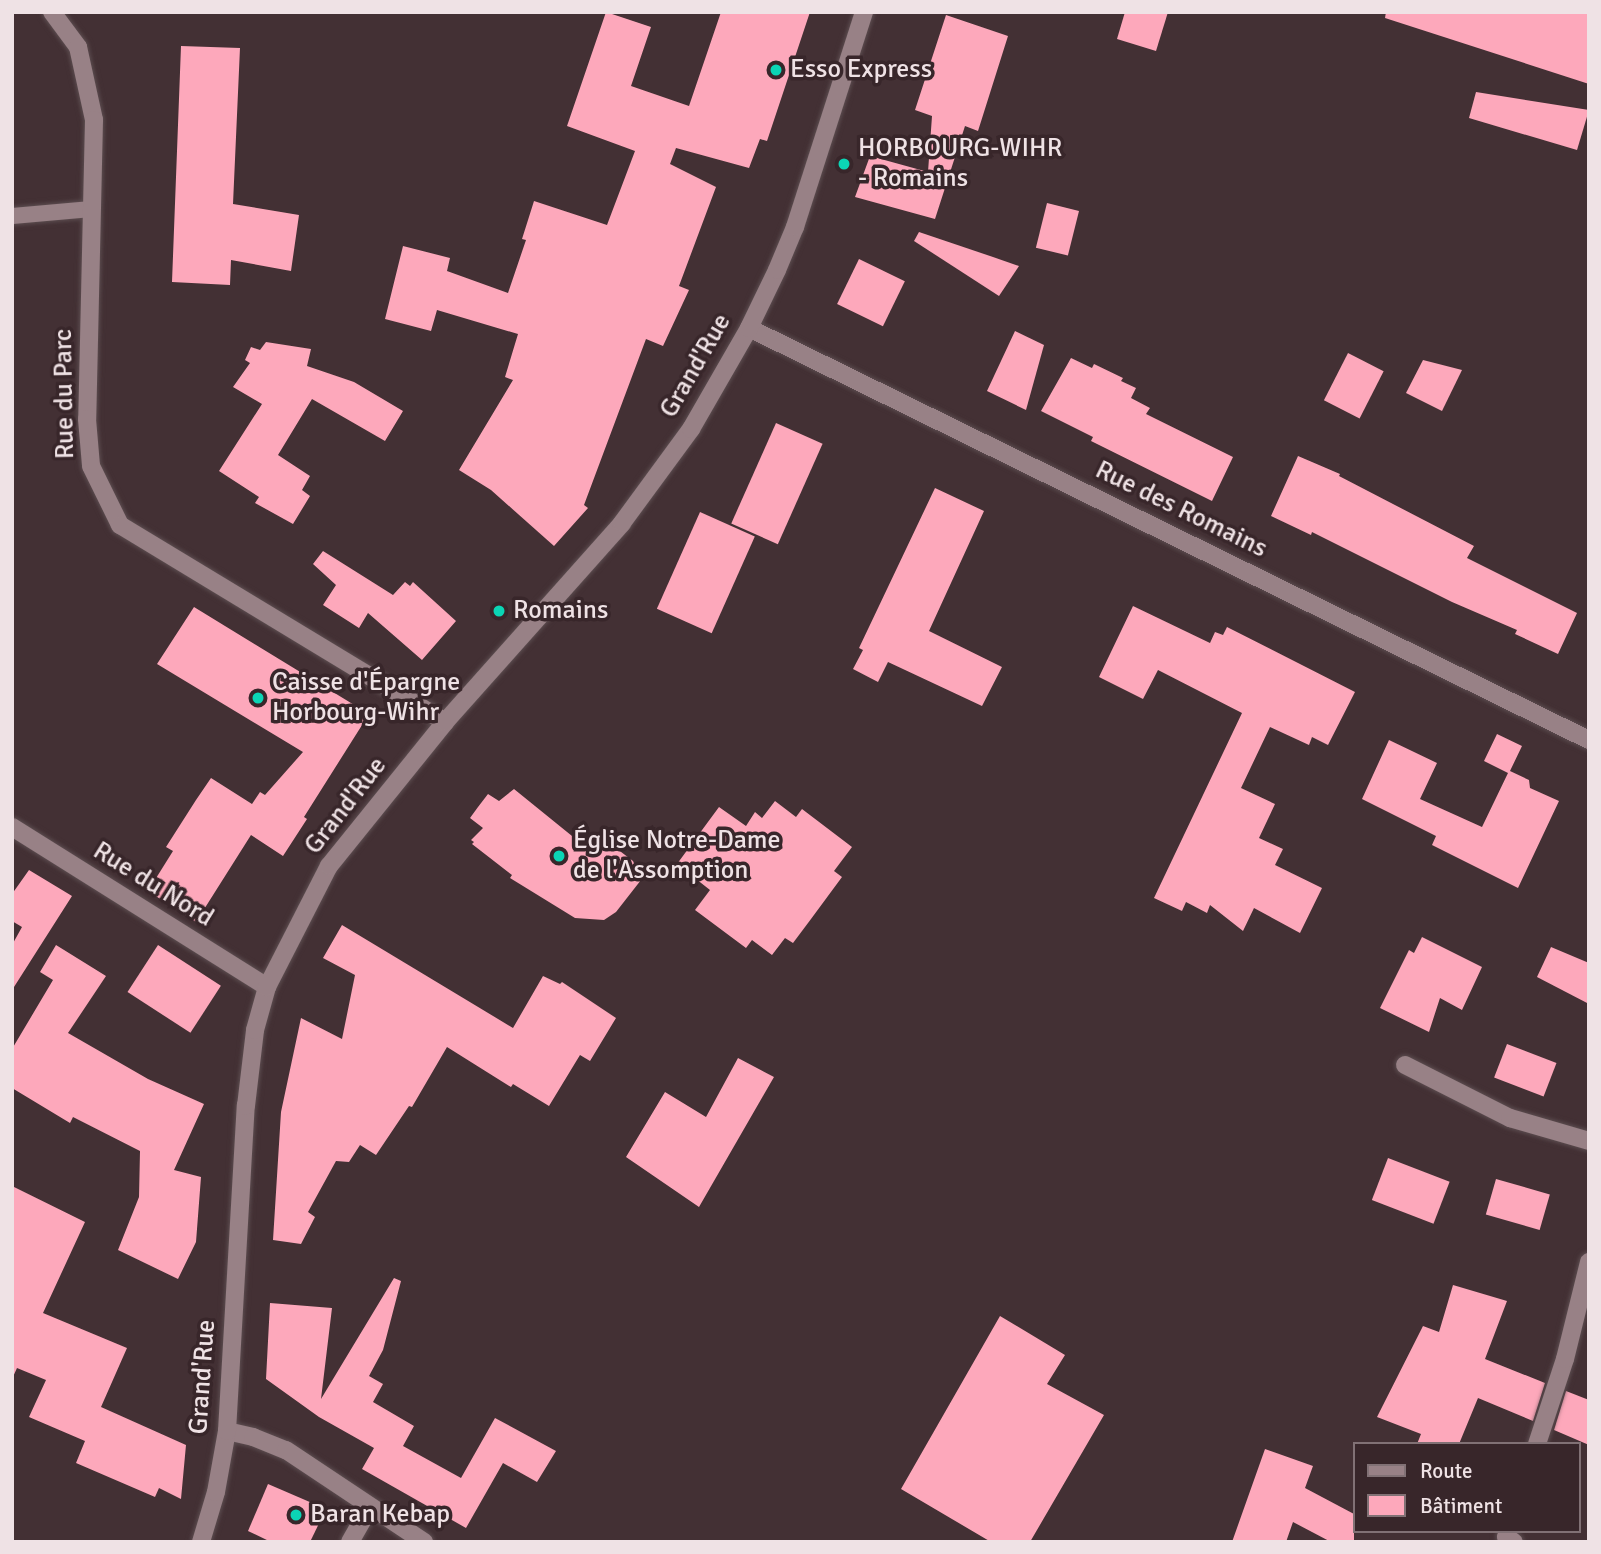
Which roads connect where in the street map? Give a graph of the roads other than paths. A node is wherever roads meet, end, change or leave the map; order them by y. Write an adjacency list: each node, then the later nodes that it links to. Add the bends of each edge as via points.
1 (52, 12): 3 (street, Rue du Parc, via 78,47 94,120)
2 (864, 12): 5 (street, Grand'Rue, via 795,228)
3 (92, 209): 4 (lane); 6 (street, Rue du Parc, via 87,419 91,466 120,524)
4 (12, 216)
5 (749, 328): 6 (street, Grand'Rue, via 691,429 622,523); 7 (street, Rue des Romains)
6 (445, 722): 9 (street, Grand'Rue, via 330,866)
7 (1589, 740)
8 (12, 827): 9 (street, Rue du Nord)
9 (267, 988): 13 (street, Grand'Rue, via 255,1030 246,1106)
10 (1405, 1065): 11 (street, via 1510,1118)
11 (1589, 1141)
12 (1589, 1262): 14 (street)
13 (227, 1431): 15 (street, via 286,1451); 16 (street, Grand'Rue)
14 (1538, 1442)
15 (370, 1507): 17 (street); 18 (street)
16 (201, 1542)
17 (350, 1542)
18 (424, 1542)

